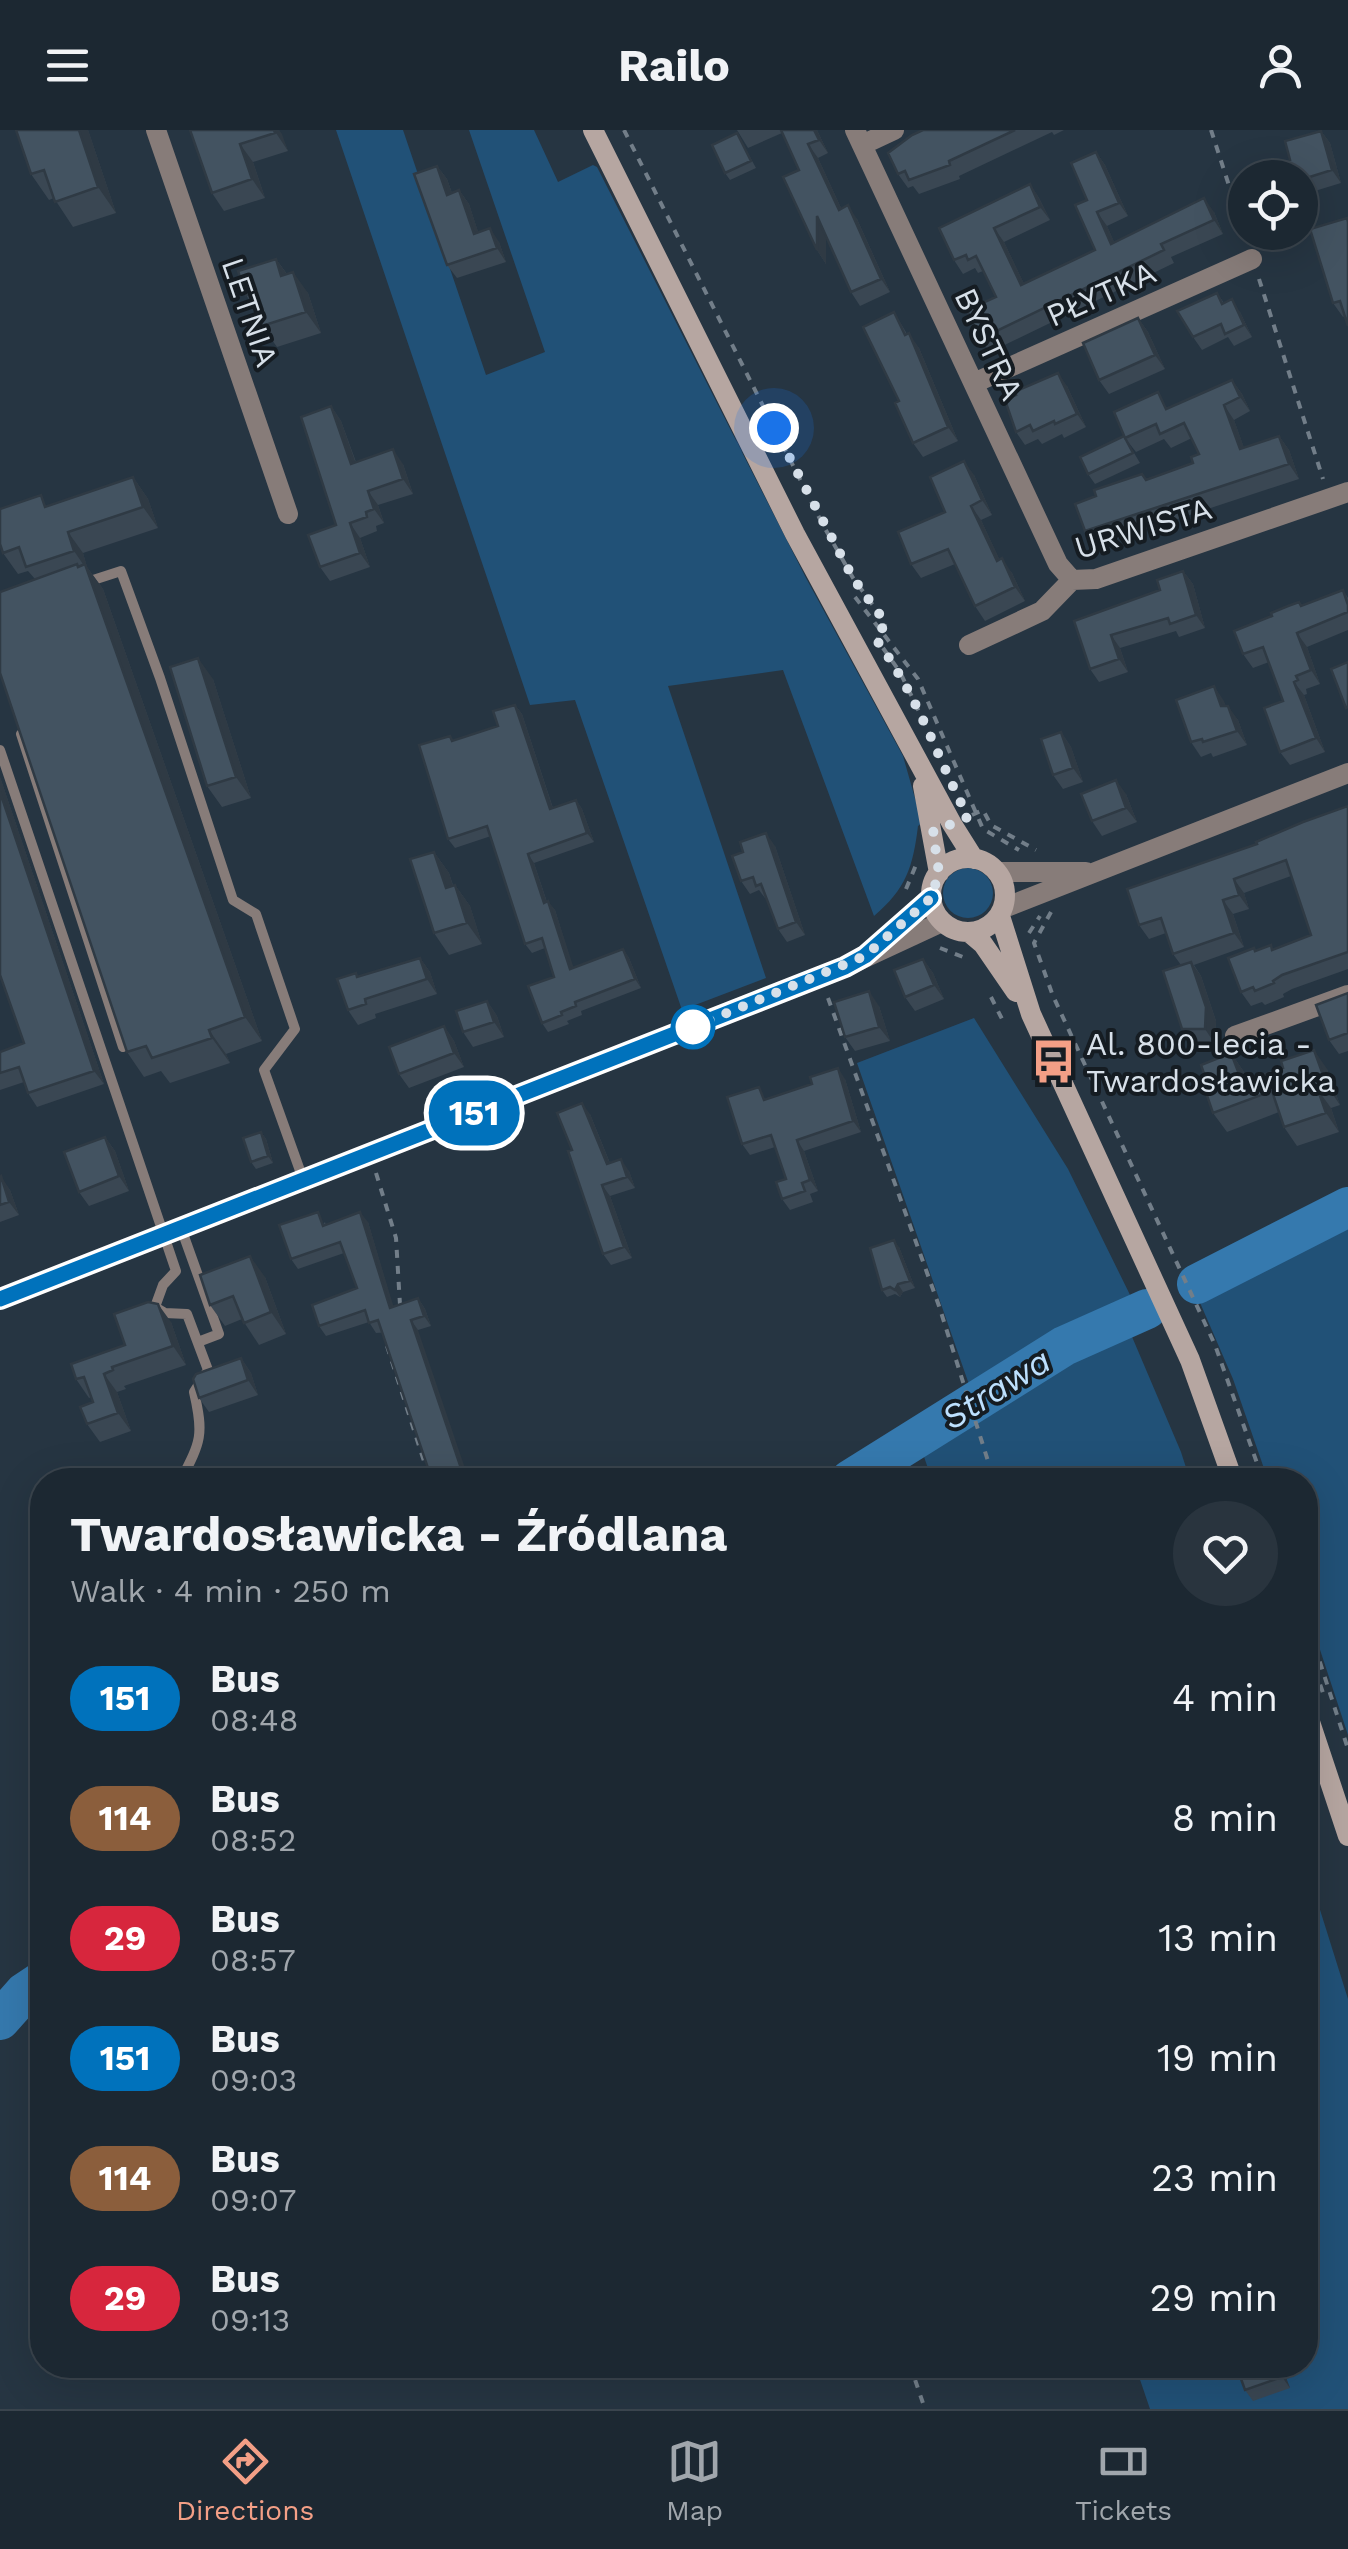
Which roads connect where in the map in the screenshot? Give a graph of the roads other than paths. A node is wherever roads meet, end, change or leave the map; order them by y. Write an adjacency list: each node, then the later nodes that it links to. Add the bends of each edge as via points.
1 (156, 130): 8 (street, LETNIA)
2 (592, 130): 15 (street, via 795,534 913,750)
3 (894, 130): 4 (street)
4 (859, 138): 6 (street, BYSTRA)
5 (1252, 259): 6 (street, PŁYTKA)
6 (974, 383): 9 (street, BYSTRA, via 1058,564)
7 (1339, 495): 9 (street, URWISTA, via 1096,579)
8 (288, 514)
9 (1072, 580): 11 (street, URWISTA, via 1042,611)
10 (69, 588): 29 (lane, via 121,571 233,900 256,914 295,1029 264,1070)
11 (970, 644)
12 (18, 728): 28 (lane)
13 (0, 750): 30 (lane, via 161,1220)
14 (1348, 773): 19 (street, via 1098,871)
15 (942, 828): 16 (street); 18 (street)
16 (974, 858): 17 (street); 18 (street)
17 (998, 872): 19 (street); 21 (street, via 1005,889)
18 (939, 873): 20 (street)
19 (1047, 882): 21 (street)
20 (931, 898): 22 (street); 24 (street)
21 (1002, 912): 23 (street); 26 (street)
22 (942, 922): 23 (street); 24 (street)
23 (970, 933): 26 (street)
24 (865, 956): 29 (street)
25 (1348, 995): 27 (street)
26 (1031, 1014): 34 (street, via 1190,1360)
27 (1235, 1036)
28 (123, 1047)
29 (303, 1180): 30 (street)
30 (172, 1232): 31 (street); 32 (lane, via 220,1334); 32 (lane, via 176,1271 155,1306 188,1314)
31 (0, 1299)
32 (198, 1342): 33 (lane, via 208,1370 194,1392 202,1425)
33 (187, 1468)
34 (1228, 1468)
35 (1318, 1745): 36 (street)
36 (1347, 1831)

